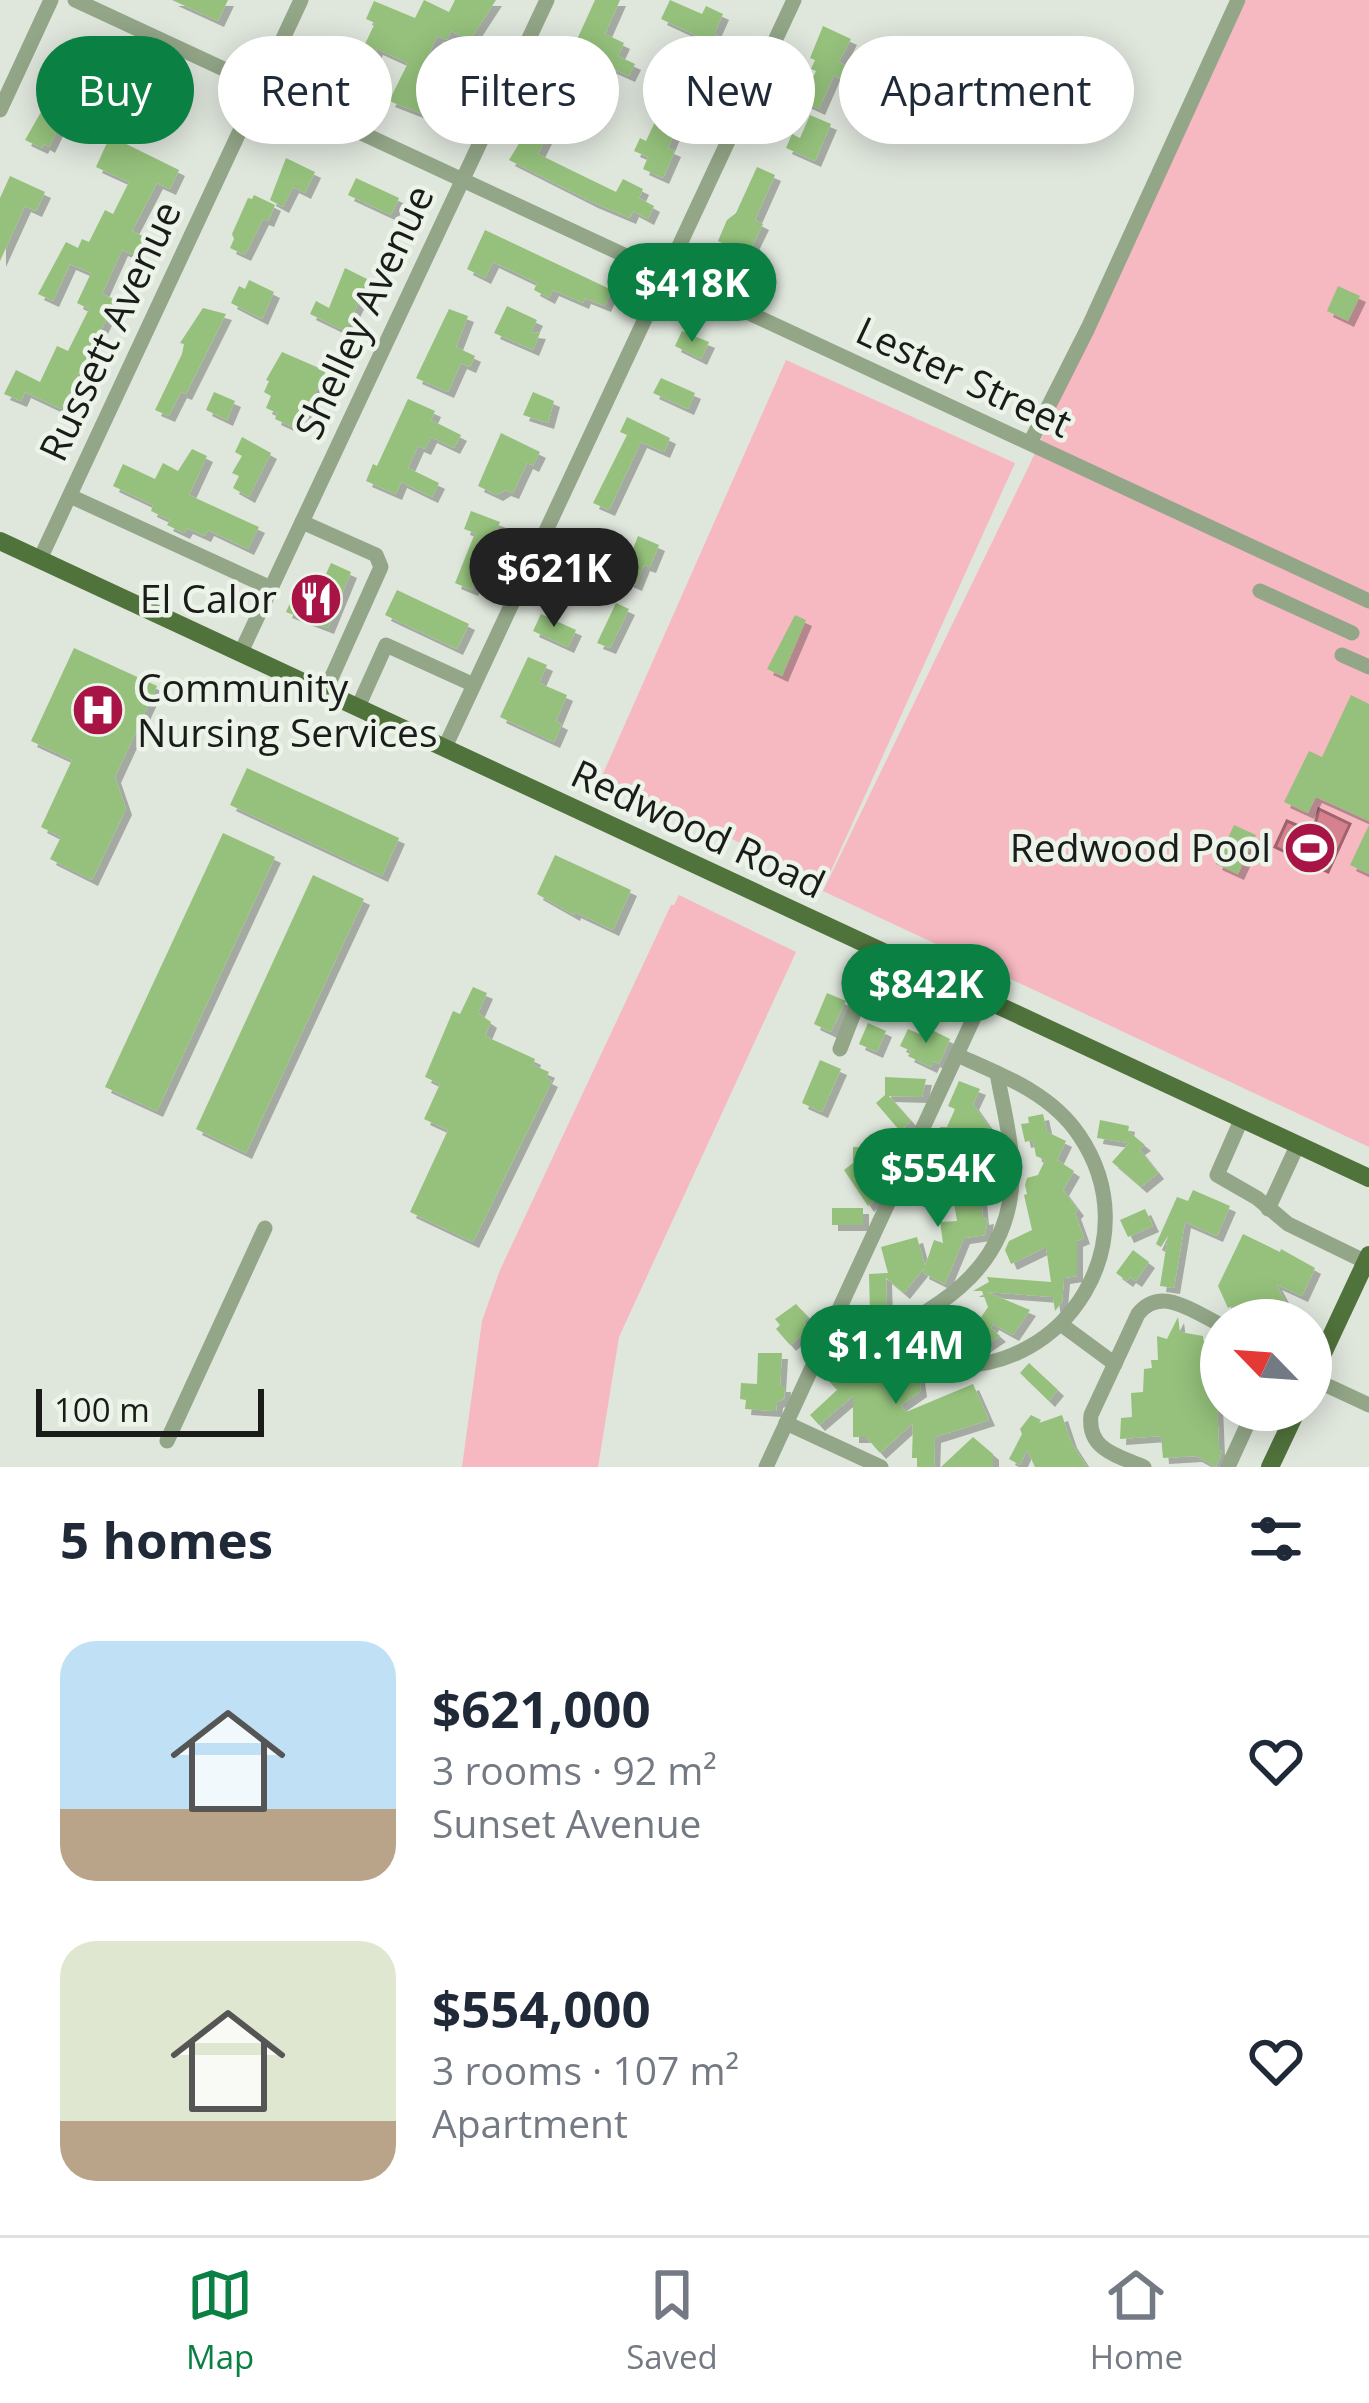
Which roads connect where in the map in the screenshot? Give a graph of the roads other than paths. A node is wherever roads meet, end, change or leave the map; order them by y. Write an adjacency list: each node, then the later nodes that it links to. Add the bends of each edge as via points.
1 (51, 0): 9 (street)
2 (75, 0): 8 (street, Lester Street)
3 (301, 0): 7 (street, Russett Avenue)
4 (547, 0): 12 (street, Shelley Avenue)
5 (794, 0): 13 (street)
6 (1238, 0): 14 (street)
7 (284, 36)
8 (218, 66)
9 (0, 110)
10 (233, 144): 15 (street, Russett Avenue)
11 (385, 144): 12 (street, Lester Street)
12 (463, 180): 13 (street, Lester Street); 16 (street, Shelley Avenue)
13 (666, 274): 14 (street, Lester Street); 26 (street)
14 (1030, 443): 21 (street, Lester Street)
15 (70, 496): 18 (street, Russett Avenue); 19 (street)
16 (302, 522): 19 (street, Shelley Avenue); 27 (street, via 376,555 381,567)
17 (0, 541): 18 (main road, Redwood Road)
18 (40, 559): 23 (main road, Redwood Road)
19 (272, 588): 23 (street, Shelley Avenue)
20 (1260, 591): 22 (street)
21 (1369, 601)
22 (1352, 633)
23 (241, 652): 27 (main road, Redwood Road)
24 (1342, 655): 25 (street)
25 (1369, 667)
26 (474, 686): 28 (street, via 386,645); 29 (street)
27 (325, 692): 28 (main road, Redwood Road)
28 (358, 707): 29 (main road, Redwood Road)
29 (445, 747): 30 (main road, Redwood Road)
30 (879, 949): 31 (main road, Redwood Road); 32 (street)
31 (983, 998): 33 (street); 35 (main road, Redwood Road)
32 (840, 1049)
33 (957, 1055): 34 (street); 42 (street)
34 (997, 1072): 43 (street, via 1066,1118 1098,1174 1101,1252); 45 (street, via 1012,1168 999,1235 945,1302)
35 (1242, 1118): 36 (main road, Redwood Road); 38 (street, via 1216,1175)
36 (1298, 1144): 37 (main road, Redwood Road); 38 (street)
37 (1369, 1178)
38 (1268, 1209): 40 (street)
39 (265, 1228): 52 (street)
40 (1367, 1258): 44 (main road)
41 (1200, 1314): 46 (street, via 1151,1302)
42 (832, 1325): 45 (street); 49 (street)
43 (1062, 1325): 45 (street, via 1003,1360 962,1366 921,1363); 46 (street)
44 (1332, 1334)
45 (868, 1342)
46 (1114, 1364): 55 (street, via 1091,1415 1091,1435)
47 (1332, 1388): 48 (street)
48 (1369, 1405)
49 (786, 1423): 53 (street); 54 (street)
50 (1244, 1431): 56 (street)
51 (1287, 1431): 57 (main road)
52 (167, 1441)
53 (766, 1467)
54 (881, 1467)
55 (1144, 1467)
56 (1228, 1467)
57 (1270, 1467)

